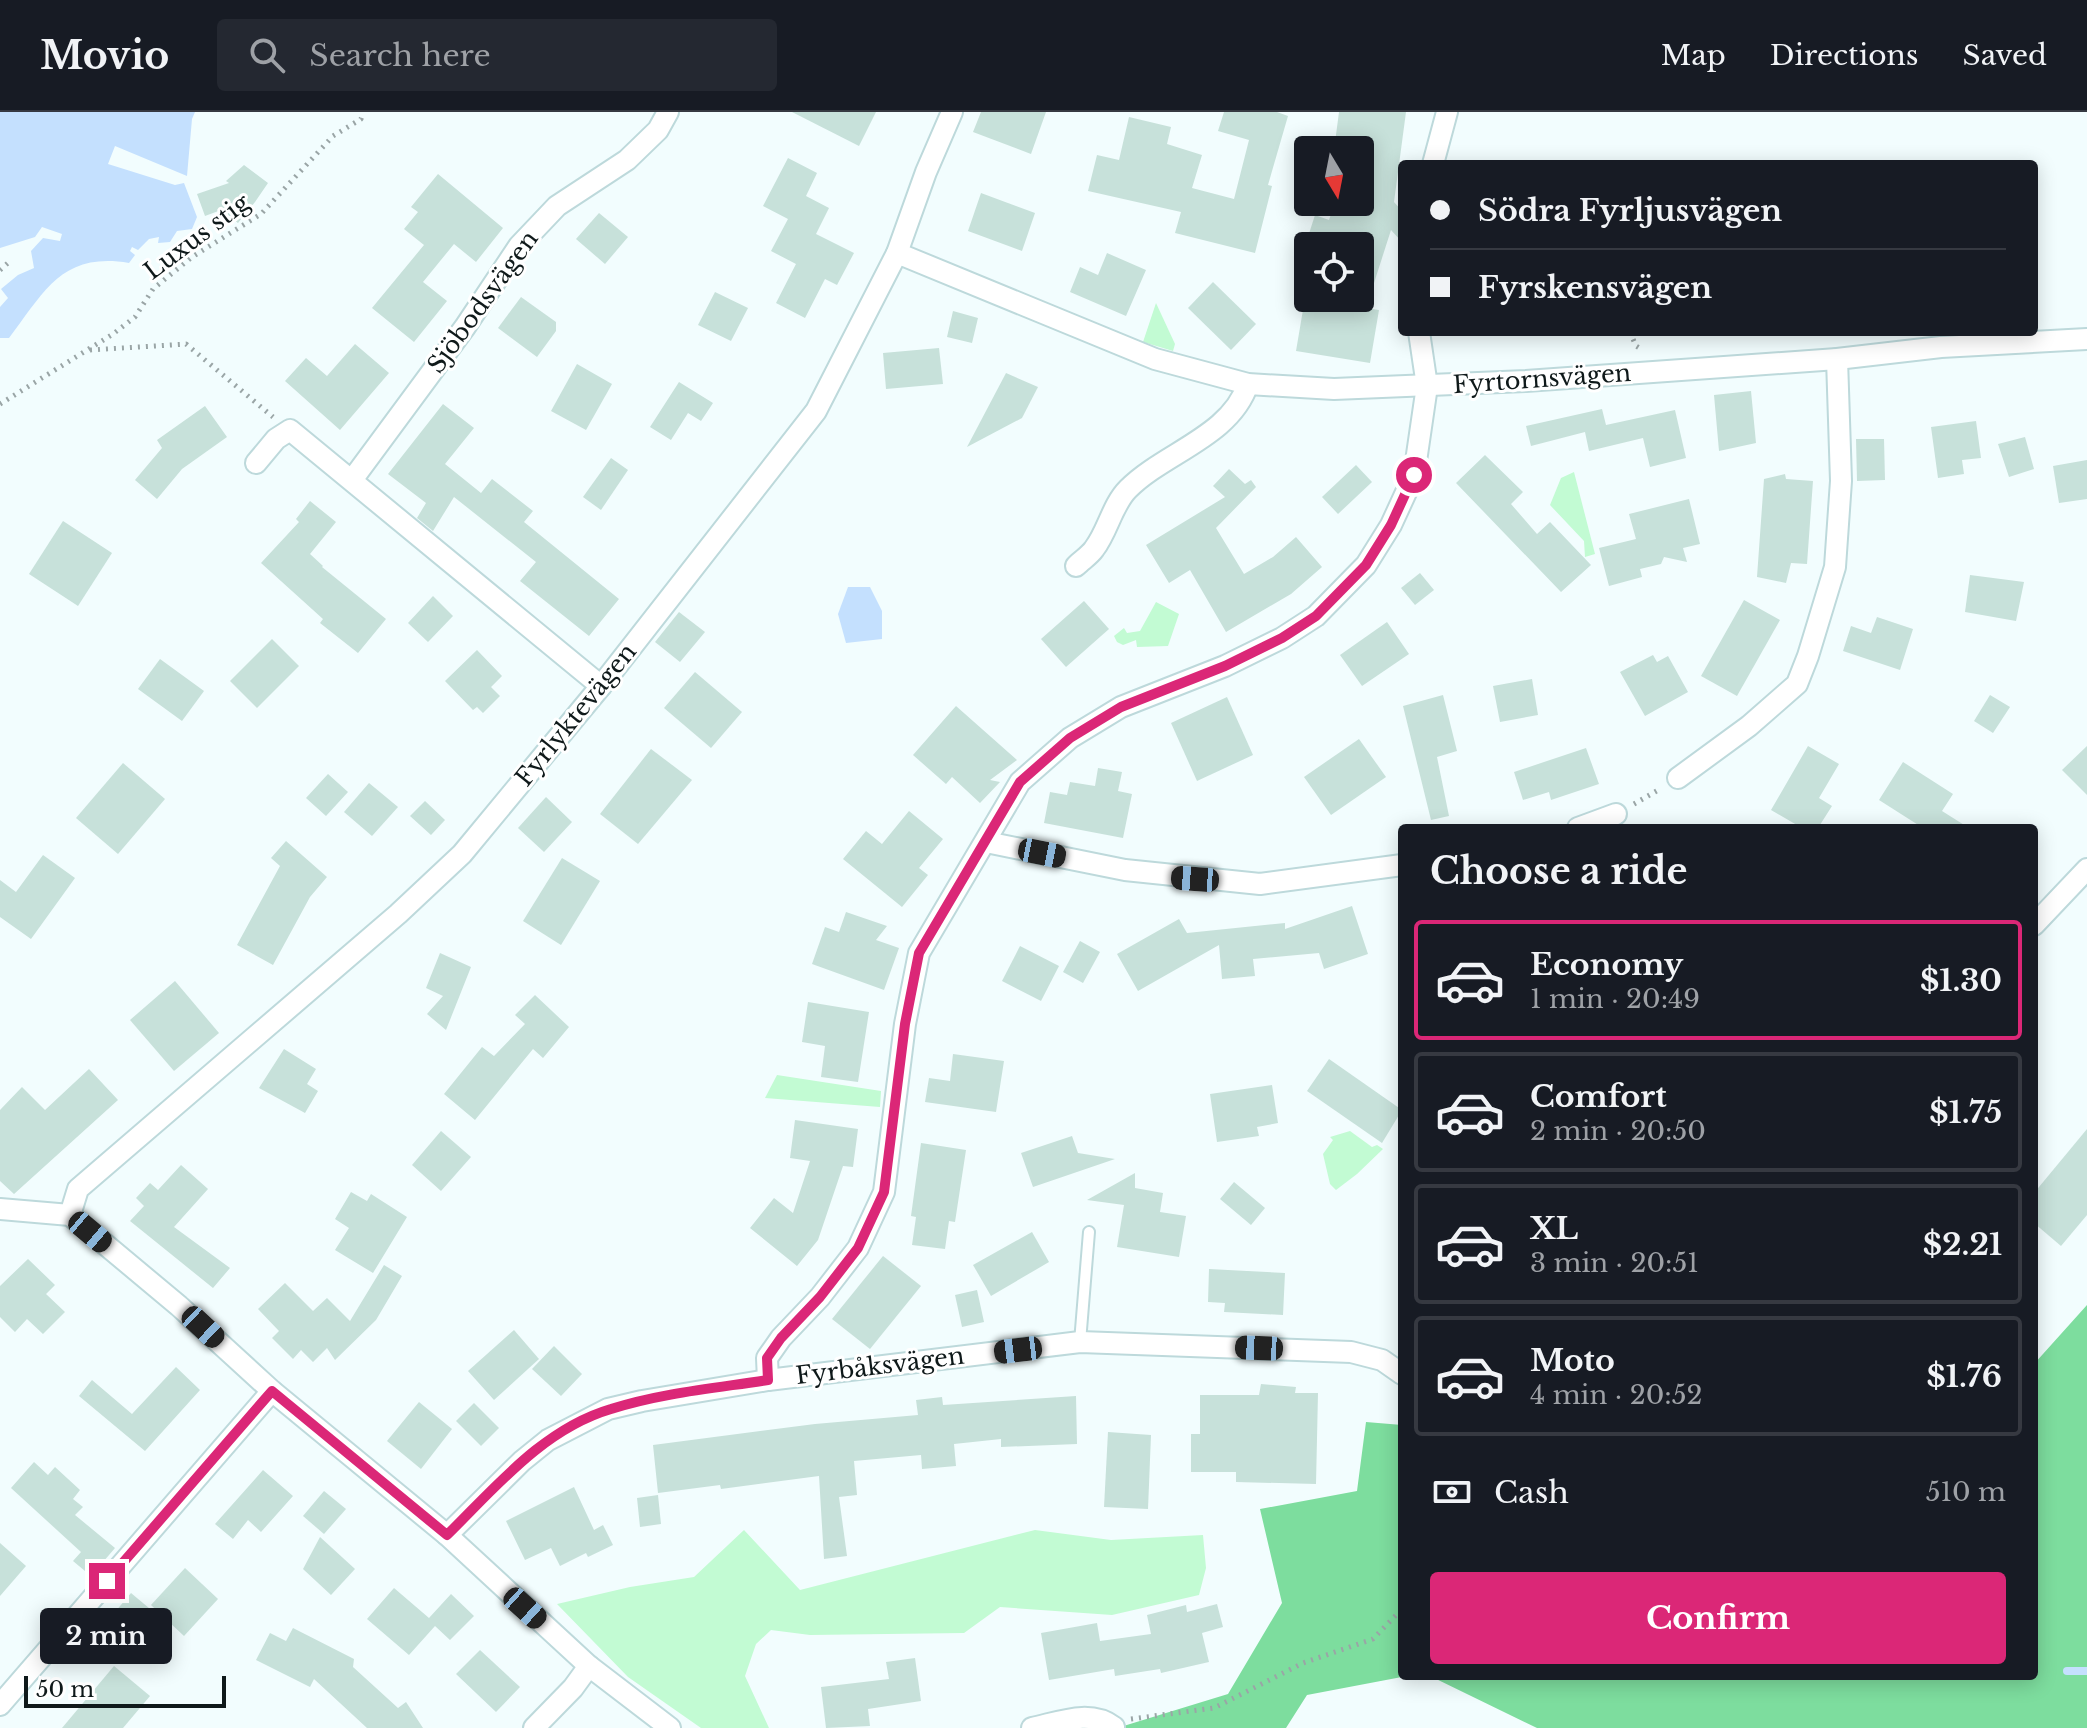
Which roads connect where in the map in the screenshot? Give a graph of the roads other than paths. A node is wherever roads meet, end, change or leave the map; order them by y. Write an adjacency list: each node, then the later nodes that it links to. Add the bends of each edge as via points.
1 (668, 112): 12 (street, Sjöbodsvägen, via 658,130 627,160 557,206 519,246)
2 (952, 112): 5 (street, Fyrlyktevägen)
3 (1447, 112): 4 (street)
4 (1434, 160)
5 (897, 253): 9 (street, Fyrtornsvägen, via 1155,359); 14 (street, Fyrlyktevägen, via 816,411)
6 (1420, 336): 10 (street)
7 (2087, 339): 8 (street, Fyrtornsvägen)
8 (1837, 359): 10 (street, Fyrtornsvägen); 15 (street, via 1841,481 1835,567 1808,656 1797,684)
9 (1248, 384): 10 (street, Fyrtornsvägen, via 1334,389); 13 (street, via 1242,401 1218,425 1125,491 1094,550)
10 (1427, 386): 18 (street, via 1414,475 1366,565 1337,597 1282,638 1121,707 1070,738 1020,782)
11 (256, 463): 12 (street, via 290,430)
12 (352, 480): 14 (street)
13 (1076, 566)
14 (601, 686): 23 (street, Fyrlyktevägen, via 462,854 78,1189)
15 (1678, 778)
16 (1616, 814): 17 (street)
17 (1589, 824)
18 (986, 842): 19 (street, via 1125,870 1260,884); 27 (street, via 919,953 884,1192 858,1248 767,1358)
19 (1398, 866)
20 (2087, 869): 21 (street)
21 (2038, 921)
22 (0, 1209): 23 (street)
23 (70, 1215): 28 (street)
24 (1089, 1232): 25 (lane)
25 (1080, 1342): 26 (street, Fyrbåksvägen, via 1351,1352 1382,1360); 27 (street, Fyrbåksvägen)
26 (1398, 1371)
27 (768, 1380): 29 (street, Fyrbåksvägen, via 642,1401 577,1423 522,1461)
28 (272, 1391): 29 (street); 31 (street)
29 (447, 1535): 30 (street)
30 (589, 1666): 33 (street); 34 (street)
31 (0, 1705)
32 (1114, 1727): 35 (street, via 1102,1718 1086,1717)
33 (534, 1728)
34 (670, 1728)
35 (1032, 1728)

